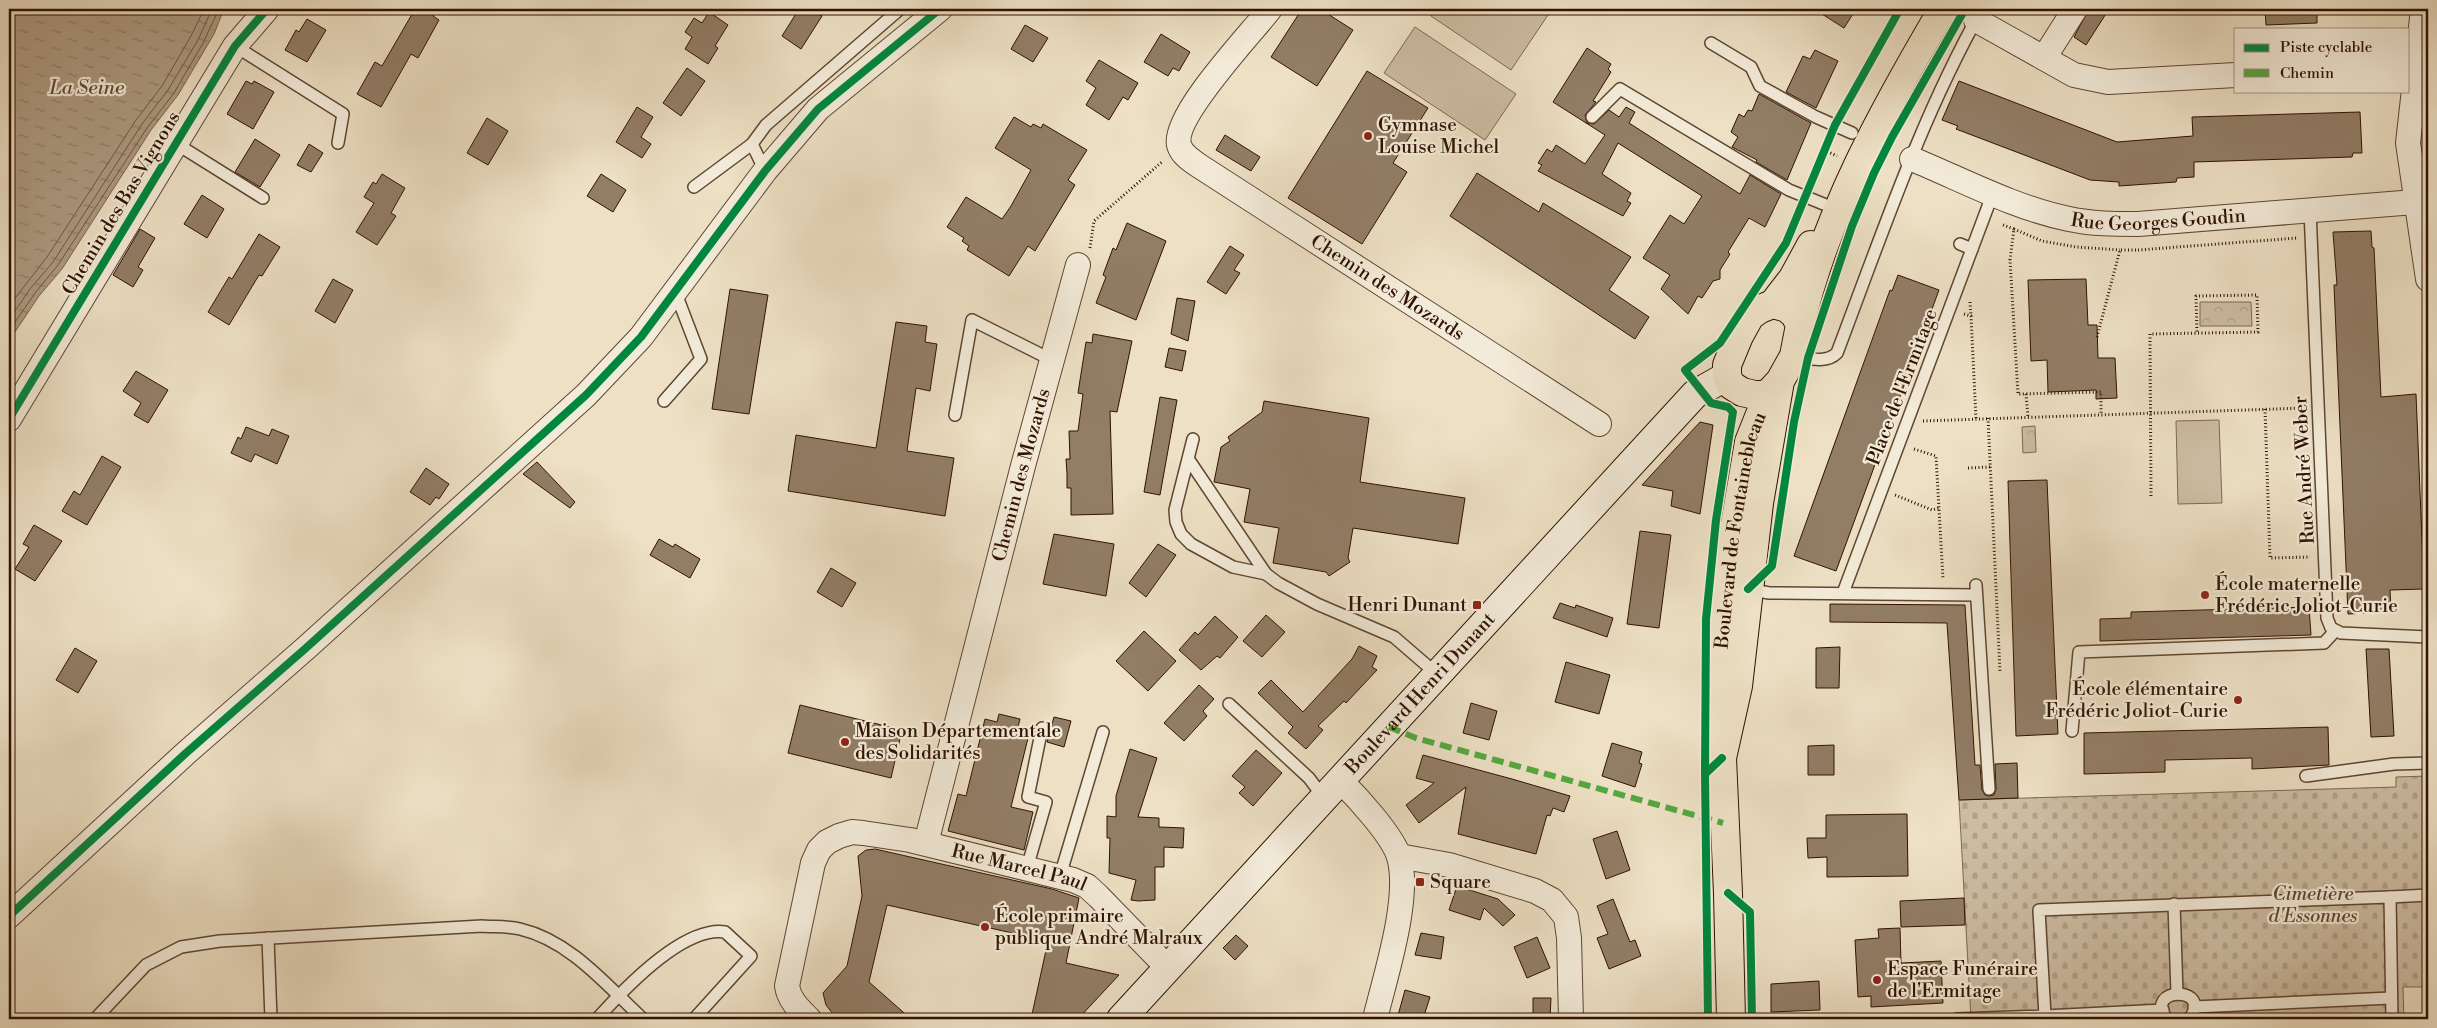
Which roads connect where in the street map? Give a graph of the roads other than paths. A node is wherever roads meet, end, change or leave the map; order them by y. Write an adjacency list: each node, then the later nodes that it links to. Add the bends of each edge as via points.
1 (267, 9): 11 (street, Chemin des Bas Vignons)
2 (900, 9): 19 (lane, via 766,125)
3 (940, 9): 21 (street, via 818,109)
4 (1270, 9): 42 (street, Chemin des Mozards, via 1187,114 1179,146 1212,175)
5 (1921, 9): 16 (main road)
6 (1943, 9): 34 (main road, via 1856,165 1810,286)
7 (2075, 9): 12 (street)
8 (2423, 9): 13 (street)
9 (1979, 14): 12 (street); 20 (lane, via 1952,64)
10 (1711, 43): 16 (lane, via 1750,68 1760,86)
11 (235, 46): 17 (street, Chemin des Bas Vignons); 18 (lane, via 343,114)
12 (2044, 58): 14 (street, via 2074,75 2108,82)
13 (2412, 67): 27 (street, via 2408,143)
14 (2234, 75)
15 (1592, 117): 25 (lane, via 1620,89 1790,190)
16 (1844, 129): 25 (main road, via 1841,158)
17 (175, 144): 24 (lane); 41 (street, Chemin des Bas Vignons)
18 (338, 144)
19 (752, 144): 21 (lane); 22 (lane)
20 (1912, 159): 23 (street, Rue Georges Goudin); 35 (lane, via 1837,353 1824,360)
21 (765, 171): 32 (street)
22 (694, 187)
23 (1993, 193): 26 (street, Rue Georges Goudin, via 2034,210 2102,224); 29 (lane, Place de l'Ermitage)
24 (263, 198)
25 (1826, 205): 33 (main road, via 1807,255)
26 (2310, 210): 27 (street, Rue Georges Goudin); 49 (lane, Rue André Weber, via 2327,618)
27 (2421, 215): 31 (street)
28 (1960, 244): 29 (lane)
29 (1972, 249): 48 (lane, Place de l'Ermitage)
30 (1078, 266): 36 (street, Chemin des Mozards)
31 (2428, 279)
32 (675, 291): 39 (lane, via 701,358); 68 (street, via 641,337 586,395)
33 (1773, 304): 34 (main road, via 1795,315); 37 (main road, via 1750,316 1730,356)
34 (1800, 325): 35 (main road)
35 (1794, 356): 38 (main road)
36 (1052, 360): 40 (lane, via 972,320); 61 (street, Chemin des Mozards)
37 (1727, 376): 38 (main road, via 1731,385 1742,392 1755,395); 51 (main road, Boulevard Henri Dunant, via 1695,394)
38 (1774, 388): 45 (main road, Boulevard de Fontainebleau, via 1749,442); 47 (main road, Boulevard de Fontainebleau)
39 (664, 401)
40 (955, 415)
41 (9, 419)
42 (1599, 424)
43 (1193, 439): 44 (lane)
44 (1189, 460): 46 (lane); 46 (lane, via 1175,510 1181,534 1190,544 1233,567)
45 (1733, 536): 47 (lane); 56 (main road, Boulevard de Fontainebleau, via 1718,683 1717,721)
46 (1266, 574): 51 (lane, via 1317,604 1394,637)
47 (1748, 589): 48 (lane, via 1769,593); 56 (main road, Boulevard de Fontainebleau, via 1738,686)
48 (1843, 593): 60 (lane, via 1882,589 1944,595 1976,590)
49 (2334, 631): 50 (lane); 54 (lane, via 2324,643 2079,652)
50 (2428, 637)
51 (1438, 675): 59 (main road, Boulevard Henri Dunant)
52 (1230, 704): 59 (lane, via 1309,778)
53 (1042, 728): 63 (lane, via 1028,796 1046,802)
54 (2072, 731)
55 (1103, 732): 64 (lane)
56 (1722, 758): 86 (main road, Boulevard de Fontainebleau)
57 (2428, 763): 58 (lane, via 2394,764)
58 (2306, 776)
59 (1333, 789): 62 (street, via 1382,828); 70 (main road, Boulevard Henri Dunant)
60 (1989, 789)
61 (926, 844): 63 (street, Rue Marcel Paul); 82 (street, Rue Marcel Paul, via 852,832 828,842 819,850 808,880 787,978 788,995)
62 (1399, 856): 84 (street, via 1402,882 1399,914); 85 (street, via 1449,865 1535,890 1552,900 1566,917 1570,938)
63 (1027, 868): 64 (street, Rue Marcel Paul)
64 (1060, 876): 70 (street, Rue Marcel Paul, via 1087,886)
65 (2428, 895): 66 (lane)
66 (2390, 897): 67 (lane); 73 (lane)
67 (2174, 904): 71 (lane); 76 (lane, via 2039,910)
68 (9, 916)
69 (268, 938): 72 (lane, via 482,926 520,929 558,945 592,970); 77 (lane, via 180,947 146,965); 78 (lane)
70 (1168, 968): 83 (main road, Boulevard Henri Dunant)
71 (2177, 993): 74 (lane, via 2186,995); 75 (lane, via 2168,996)
72 (618, 996): 79 (lane); 80 (lane); 81 (lane, via 644,971 677,948 706,932 725,932 752,956)
73 (2391, 998): 74 (lane); 89 (lane)
74 (2194, 1007): 88 (lane)
75 (2165, 1015): 76 (lane)
76 (2045, 1018): 87 (lane)
77 (95, 1019)
78 (271, 1019)
79 (597, 1019)
80 (643, 1019)
81 (694, 1019)
82 (809, 1019)
83 (1121, 1019)
84 (1375, 1019)
85 (1571, 1019)
86 (1731, 1019)
87 (1957, 1019)
88 (2189, 1019)
89 (2392, 1019)

